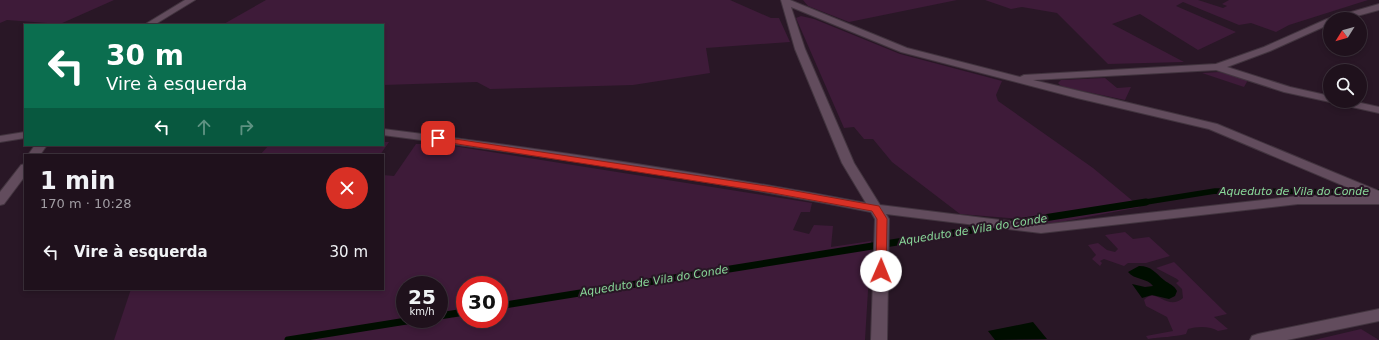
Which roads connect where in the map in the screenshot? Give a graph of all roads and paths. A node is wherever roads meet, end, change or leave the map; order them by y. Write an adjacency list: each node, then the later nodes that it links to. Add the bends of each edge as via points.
1 (191, 0): 5 (street)
2 (785, 1): 8 (street, via 904,50); 19 (street, via 800,48 848,163)
3 (1379, 7): 4 (street)
4 (1361, 12)
5 (150, 24)
6 (1323, 24): 7 (street, via 1267,49)
7 (1216, 67): 8 (street); 9 (street, via 1288,90)
8 (1013, 78): 16 (street, via 1213,126)
9 (1323, 98)
10 (1367, 107): 11 (street)
11 (1379, 110)
12 (384, 132): 19 (street, via 511,148 781,191)
13 (24, 135): 14 (street)
14 (0, 139)
15 (24, 169): 18 (street)
16 (1379, 196)
17 (1379, 200): 19 (street, via 1298,200 1041,229)
18 (0, 201)
19 (876, 209): 21 (street, via 882,219)
20 (1379, 315): 22 (street)
21 (878, 340)
22 (1258, 340)

